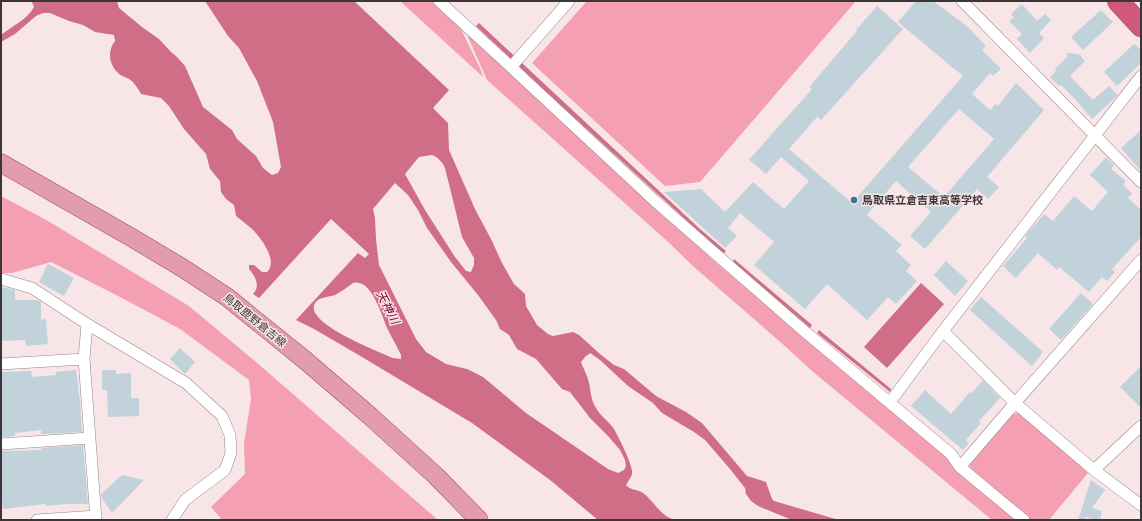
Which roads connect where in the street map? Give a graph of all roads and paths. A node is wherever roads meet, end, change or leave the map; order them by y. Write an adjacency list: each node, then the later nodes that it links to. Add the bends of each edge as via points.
1 (438, 1): 6 (street)
2 (569, 1): 6 (street)
3 (962, 1): 8 (street)
4 (1118, 1): 5 (highway)
5 (1141, 26)
6 (512, 67): 17 (street, via 655,201)
7 (1141, 76): 8 (street)
8 (1096, 135): 10 (street); 14 (street)
9 (1, 163): 28 (main road, 鳥取鹿野倉吉線, via 129,236 227,297 370,416 436,476)
10 (1141, 182)
11 (1141, 260): 18 (street)
12 (1, 279): 13 (street, via 32,288)
13 (87, 324): 15 (street); 27 (street, via 186,383 222,416 230,435 231,453 225,470 185,500)
14 (943, 332): 17 (street); 18 (street)
15 (84, 359): 16 (street); 20 (street)
16 (1, 364)
17 (890, 402): 22 (street, via 951,454)
18 (1015, 403): 22 (street); 23 (street)
19 (1141, 426): 23 (street)
20 (90, 438): 21 (street); 25 (street)
21 (1, 444)
22 (960, 467): 29 (street)
23 (1094, 470): 24 (street)
24 (1141, 505)
25 (96, 518): 26 (street)
26 (36, 520)
27 (172, 520)
28 (479, 520)
29 (1024, 520)

